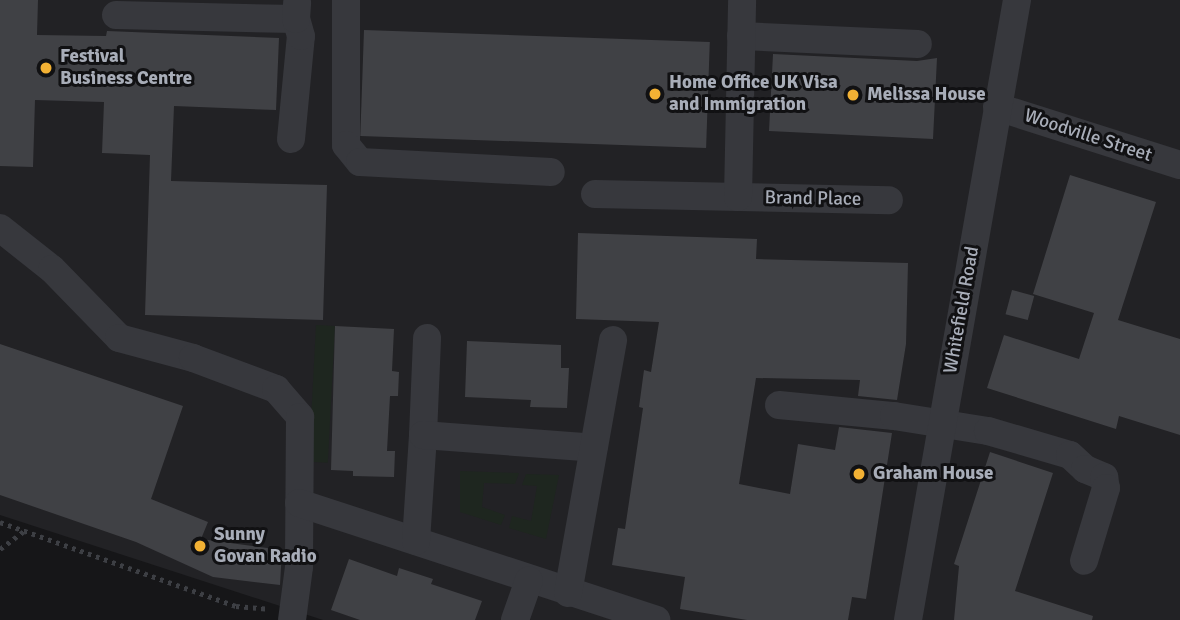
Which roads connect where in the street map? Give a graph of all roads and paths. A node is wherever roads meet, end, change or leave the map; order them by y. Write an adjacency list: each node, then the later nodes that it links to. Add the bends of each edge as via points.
1 (346, 0): 11 (street, via 346,145 360,162)
2 (742, 0): 6 (street, Brand Place)
3 (1017, 0): 8 (street, Whitefield Road)
4 (297, 10): 5 (street); 9 (street, via 301,36)
5 (116, 15)
6 (741, 36): 7 (street); 13 (street, Brand Place)
7 (918, 44)
8 (997, 107): 10 (street, Woodville Street); 19 (street, Whitefield Road)
9 (291, 139)
10 (1180, 165)
11 (551, 172)
12 (595, 194): 13 (street, Brand Place)
13 (738, 197): 14 (street, Brand Place)
14 (888, 200)
15 (0, 228): 22 (street, via 52,269 119,338 194,358 276,389 300,417)
16 (427, 338): 20 (street)
17 (613, 340): 21 (street)
18 (779, 405): 19 (street)
19 (942, 424): 27 (street, via 1031,442 1070,455 1085,470 1104,477 1106,488); 33 (street, Whitefield Road)
20 (423, 435): 21 (street); 25 (street)
21 (594, 449): 29 (street)
22 (299, 503): 25 (street); 30 (street)
23 (0, 522): 24 (path)
24 (25, 531): 26 (path); 30 (path, via 236,606)
25 (416, 541): 28 (street)
26 (0, 549)
27 (1084, 561)
28 (529, 580): 29 (street); 31 (street)
29 (568, 593): 32 (street)
30 (293, 616)
31 (516, 620)
32 (656, 620)
33 (908, 620)

